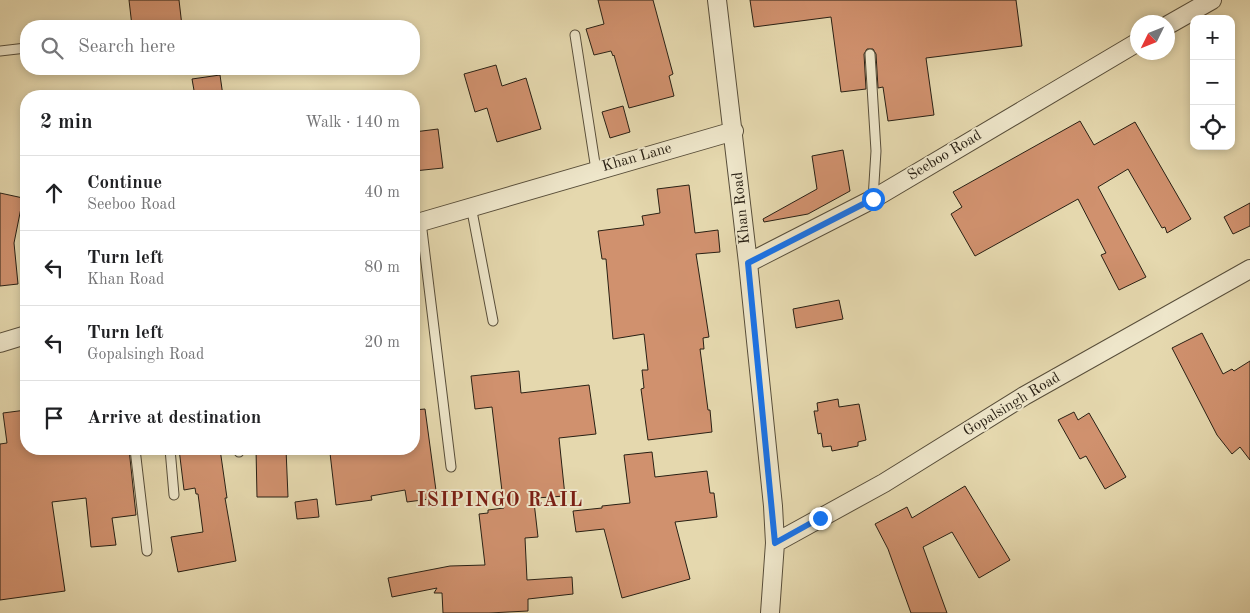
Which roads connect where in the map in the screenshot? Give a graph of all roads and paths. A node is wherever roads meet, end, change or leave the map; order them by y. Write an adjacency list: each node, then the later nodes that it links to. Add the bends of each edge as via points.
1 (717, 0): 9 (street)
2 (1212, 0): 3 (street)
3 (1175, 21)
4 (575, 35): 10 (lane)
5 (1130, 47): 11 (street, Seeboo Road)
6 (20, 49): 7 (lane)
7 (0, 51)
8 (870, 54): 11 (lane, via 876,151)
9 (734, 131): 10 (street, Khan Lane); 15 (street, Khan Road)
10 (596, 170): 12 (street, Khan Lane)
11 (873, 199): 15 (street, Seeboo Road)
12 (471, 206): 13 (street, Khan Lane); 17 (lane)
13 (420, 222)
14 (420, 245): 22 (lane)
15 (748, 263): 24 (street, Khan Road)
16 (1250, 269): 24 (street, Gopalsingh Road, via 1024,396 884,483)
17 (493, 321)
18 (20, 337): 19 (street)
19 (0, 343)
20 (135, 455): 25 (lane)
21 (171, 455): 23 (lane)
22 (450, 467)
23 (174, 495)
24 (775, 543): 26 (street, Khan Road)
25 (147, 551)
26 (770, 613)

